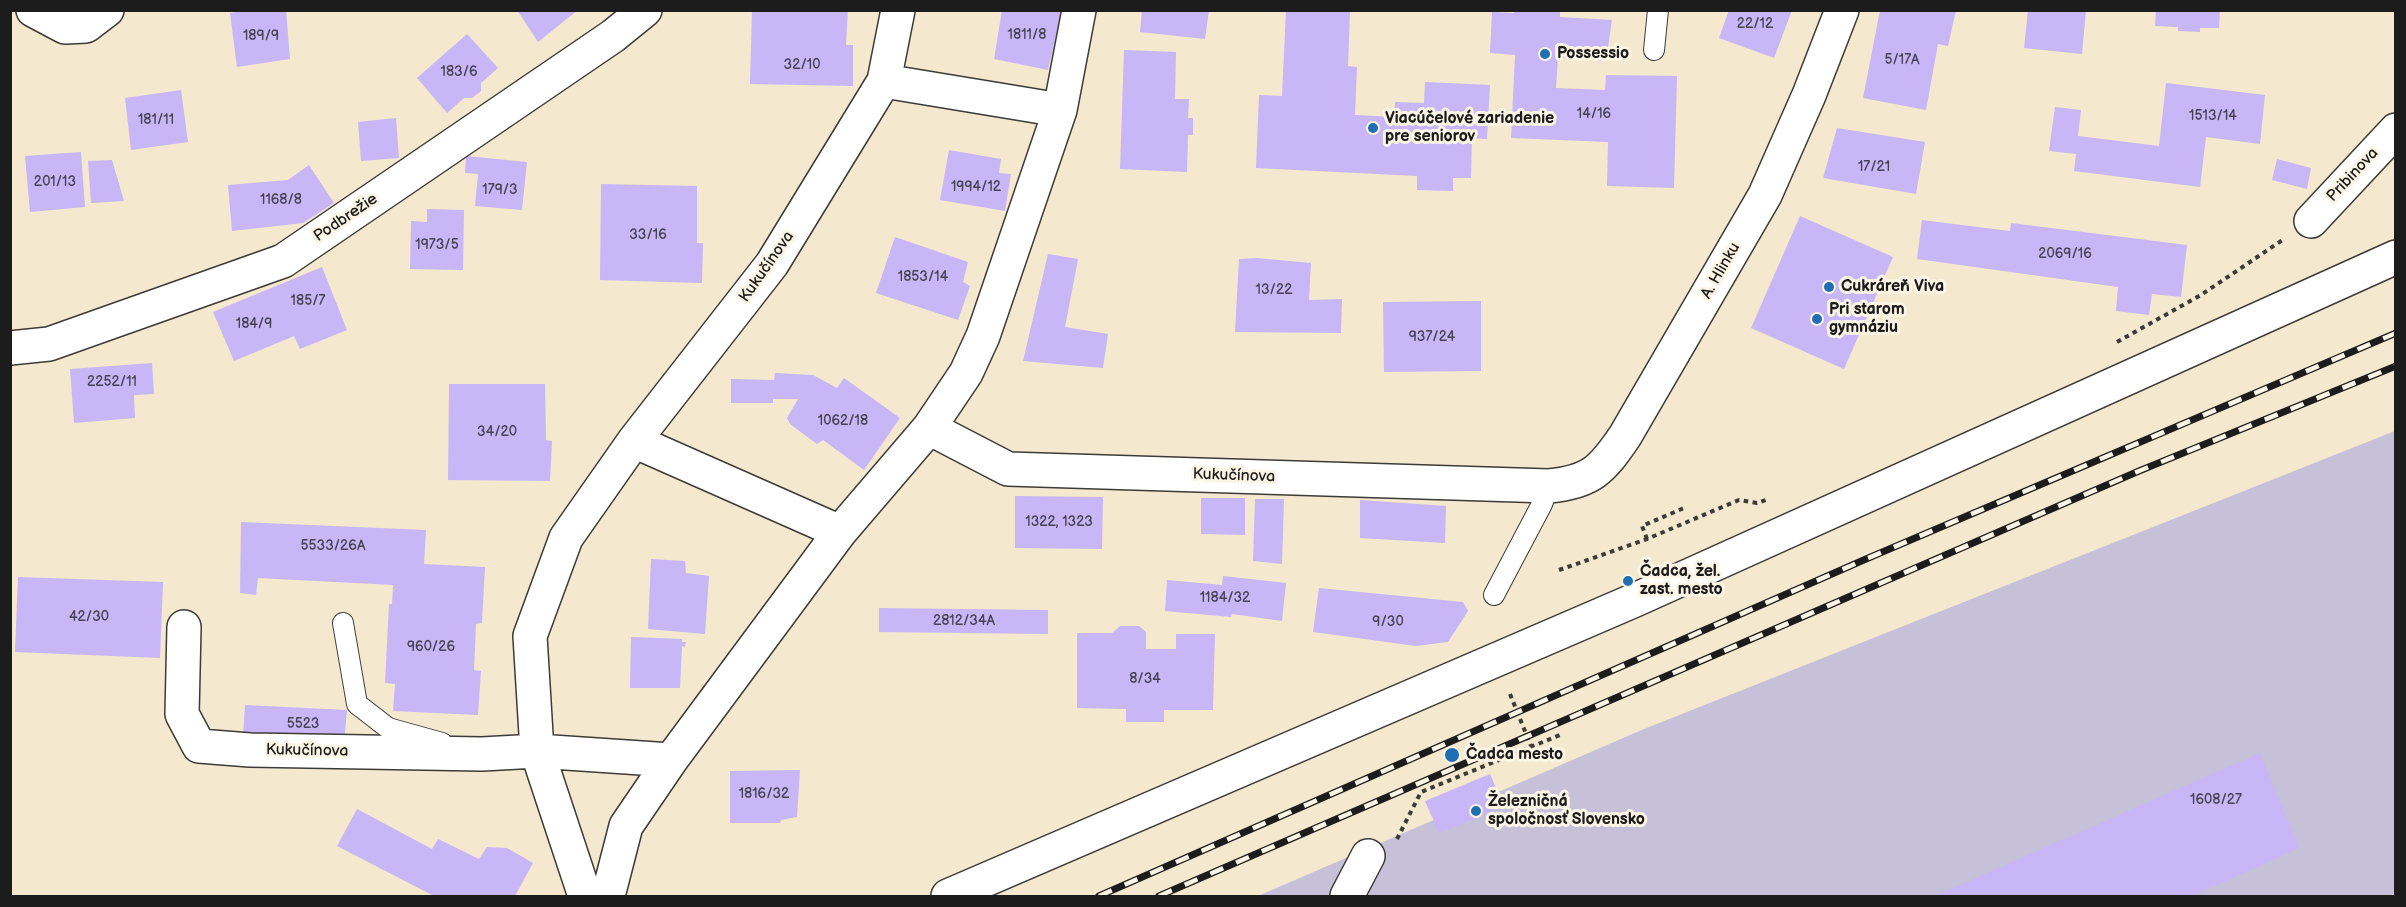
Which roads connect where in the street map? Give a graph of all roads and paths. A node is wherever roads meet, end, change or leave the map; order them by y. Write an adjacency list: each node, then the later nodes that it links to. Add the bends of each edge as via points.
1 (33, 10): 2 (street, via 64,27 86,26)
2 (107, 10)
3 (645, 10): 15 (street, Podbrežie, via 614,36 283,261 49,345)
4 (898, 10): 9 (street, Kukučínova)
5 (1079, 10): 10 (street)
6 (1658, 10): 8 (lane)
7 (1842, 10): 18 (street, A. Hlinku, via 1765,195 1625,436 1598,471 1586,479)
8 (1654, 50)
9 (884, 81): 10 (street); 17 (street, Kukučínova, via 772,264)
10 (1060, 110): 16 (street, via 983,336 966,373)
11 (2391, 143): 12 (street, Pribinova)
12 (2310, 221): 14 (path, via 2201,295)
13 (2396, 257): 36 (street, via 1635,600)
14 (2113, 344)
15 (10, 348)
16 (929, 428): 18 (street, Kukučínova, via 1008,469); 21 (street)
17 (633, 441): 21 (street); 30 (street, Kukučínova, via 566,538 530,636)
18 (1549, 486): 24 (lane)
19 (1778, 496): 22 (path, via 1756,503 1739,500)
20 (1684, 508): 22 (path, via 1642,526)
21 (840, 532): 32 (street)
22 (1647, 539): 23 (path)
23 (1559, 570)
24 (1494, 596)
25 (343, 623): 31 (lane, via 357,705 388,728)
26 (184, 627): 31 (street, Kukučínova, via 182,714 199,746)
27 (1510, 694): 29 (path)
28 (1560, 735): 29 (path)
29 (1531, 747): 33 (path, via 1421,792)
30 (537, 752): 31 (street, Kukučínova); 32 (street, Kukučínova); 34 (street, Kukučínova)
31 (482, 754)
32 (671, 760): 35 (street, via 626,826)
33 (1382, 850): 37 (street)
34 (585, 897)
35 (608, 897)
36 (948, 897)
37 (1347, 897)

